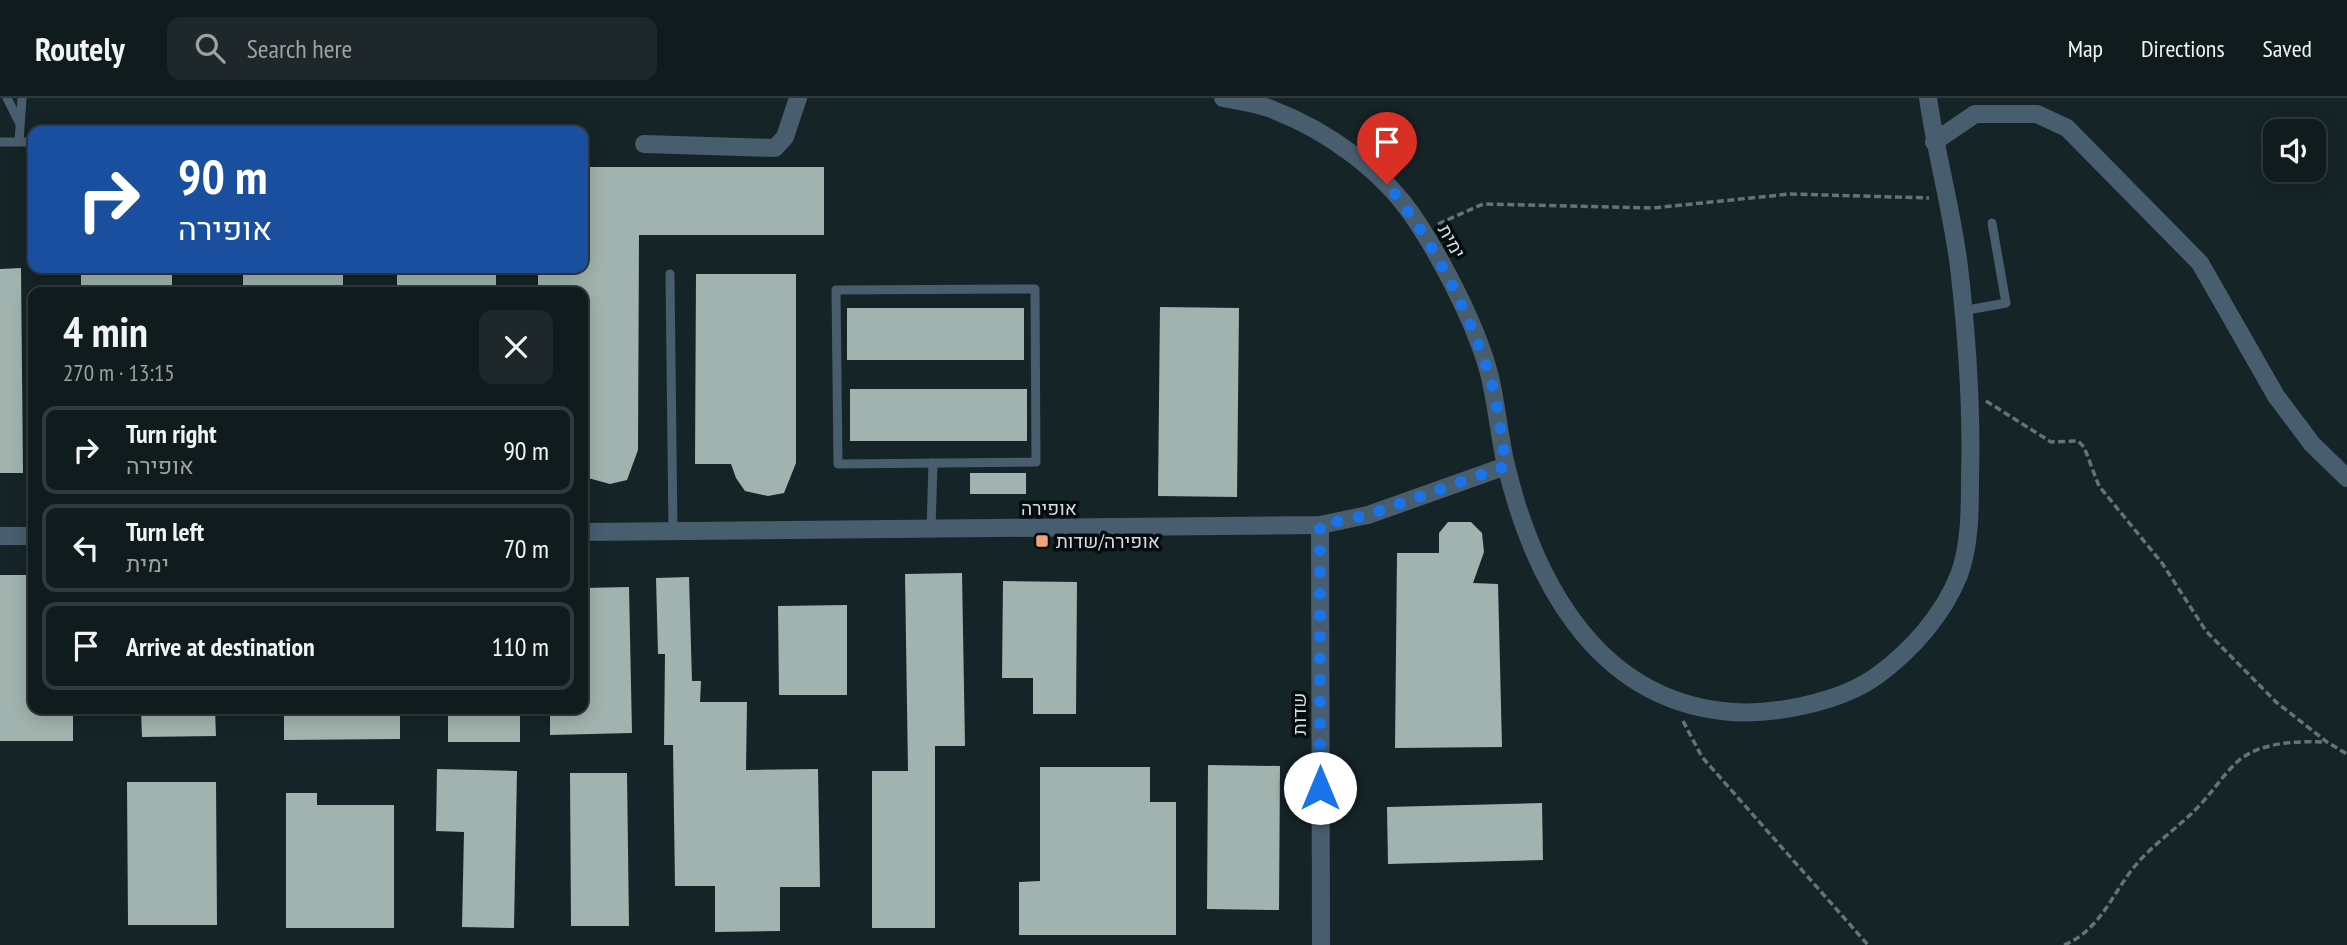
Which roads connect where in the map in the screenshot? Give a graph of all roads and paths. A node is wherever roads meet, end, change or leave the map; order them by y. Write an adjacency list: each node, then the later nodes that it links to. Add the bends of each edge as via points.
1 (7, 98): 6 (lane)
2 (22, 98): 6 (lane)
3 (798, 98): 11 (street, via 785,137 775,148)
4 (1223, 98): 14 (street, ימית, via 1268,108 1314,129 1387,184)
5 (1928, 98): 10 (street, ימית)
6 (20, 123): 8 (lane)
7 (0, 142): 8 (lane)
8 (19, 142): 9 (lane)
9 (28, 142)
10 (1934, 142): 12 (street, ימית); 20 (street, via 1975,114 2037,114 2067,128 2200,263 2276,396 2312,444)
11 (644, 144)
12 (1945, 197): 14 (path, via 1790,194 1653,208 1483,204); 16 (street, ימית, via 1959,265)
13 (1992, 223): 16 (lane, via 2006,303)
14 (1422, 231): 19 (street, ימית, via 1455,289 1489,373)
15 (670, 274): 24 (lane)
16 (1962, 311): 17 (street, ימית)
17 (1968, 401): 19 (street, ימית, via 1969,518 1960,573 1935,618 1904,656 1866,684 1780,710 1742,713 1699,708 1652,691 1606,658 1570,621 1532,552); 28 (path, via 1986,401 2052,442 2078,441 2099,486 2162,563 2206,631 2276,702)
18 (933, 463): 18 (lane, via 1036,462 1035,289 836,290 838,464); 22 (lane)
19 (1506, 466): 21 (street, אופירה, via 1368,515)
20 (2347, 478)
21 (1320, 525): 22 (street, אופירה); 30 (street, שדות)
22 (931, 530): 24 (street, אופירה)
23 (588, 532): 24 (street, אופירה)
24 (673, 532)
25 (0, 536): 26 (street)
26 (28, 536)
27 (1678, 711): 31 (path, via 1702,757)
28 (2327, 742): 29 (path); 32 (path, via 2290,742 2238,761 2197,808 2133,868 2097,922 2081,938)
29 (2347, 754)
30 (1321, 945)
31 (1868, 945)
32 (2064, 945)

